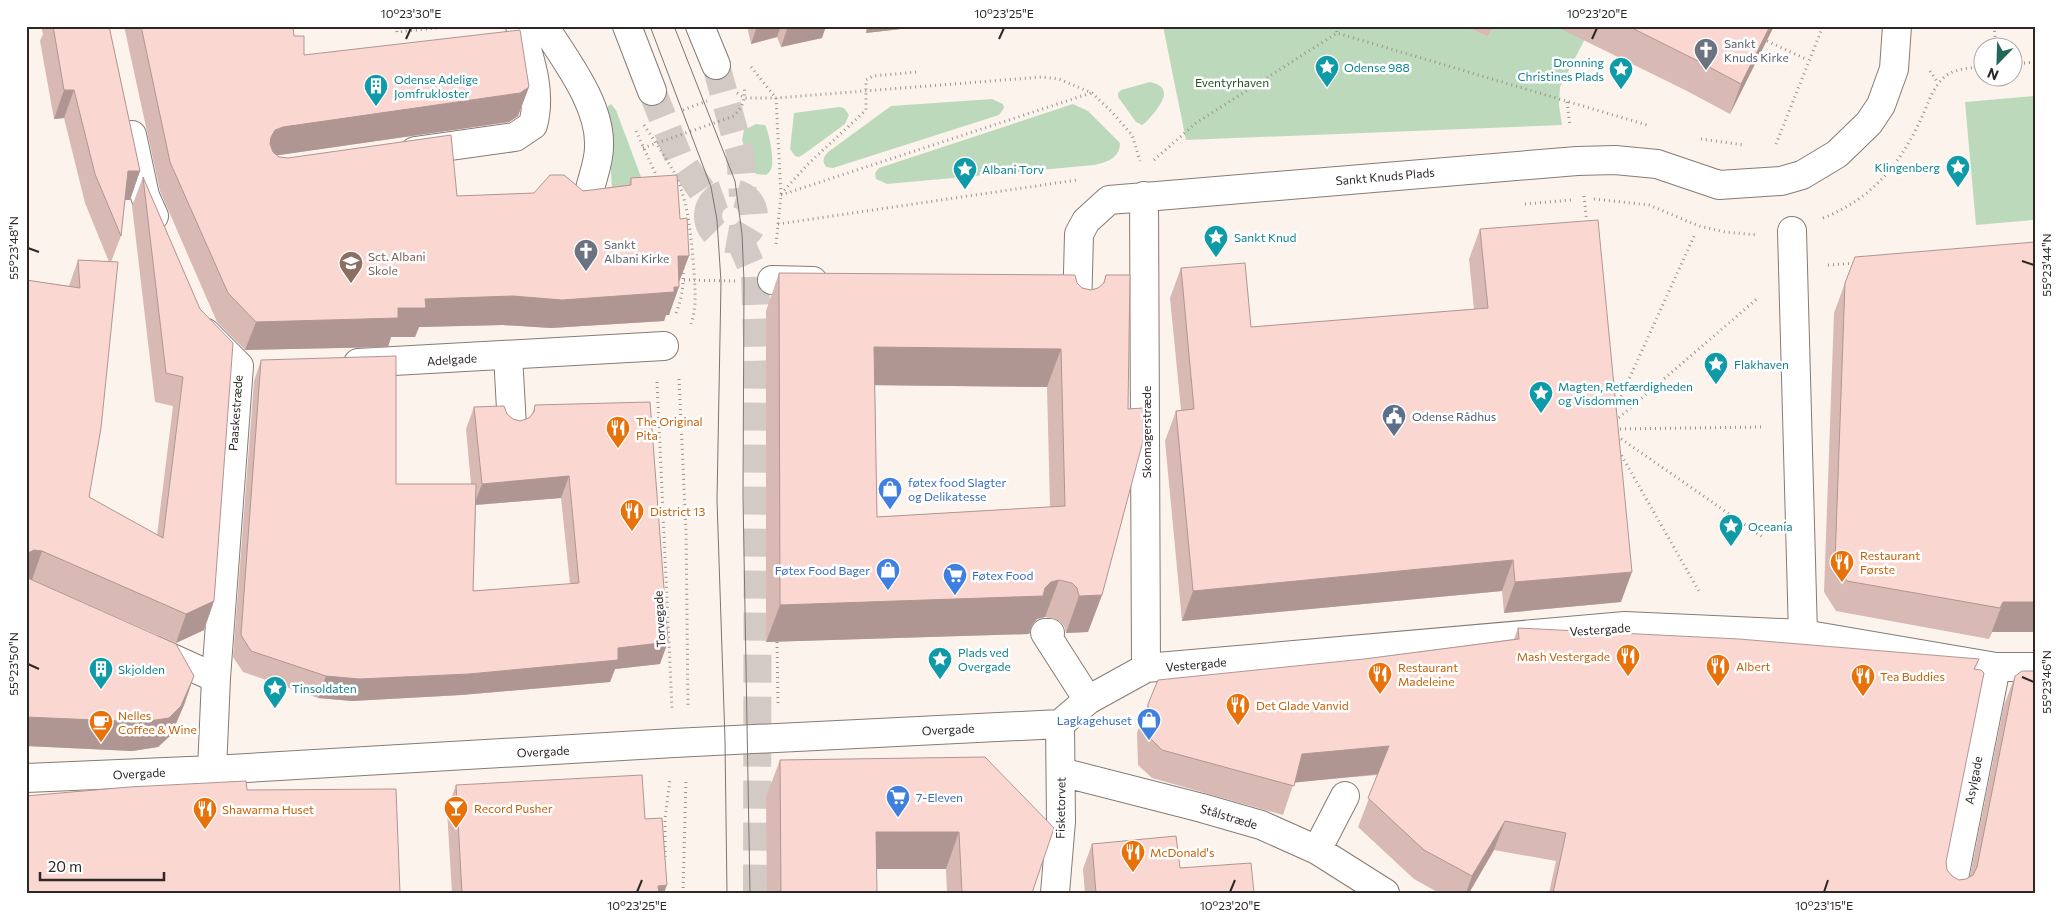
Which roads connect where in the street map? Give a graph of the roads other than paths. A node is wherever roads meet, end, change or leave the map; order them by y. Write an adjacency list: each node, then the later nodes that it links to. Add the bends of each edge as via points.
1 (520, 26): 9 (street, via 534,70 537,111 533,126 515,137)
2 (544, 26): 10 (street, via 588,99 596,119 599,148)
3 (627, 26): 7 (street)
4 (700, 26): 6 (street)
5 (1897, 26): 11 (street, Sankt Knuds Plads, via 1894,69 1881,105 1870,123 1826,162 1802,175 1781,181 1719,185 1656,164 1577,160)
6 (716, 65)
7 (652, 91)
8 (126, 111): 13 (street, via 145,196)
9 (390, 155)
10 (590, 189)
11 (1144, 196): 16 (street, via 1109,200 1086,221 1065,281); 28 (street, Skomagerstræde)
12 (1792, 231): 25 (street)
13 (165, 241)
14 (772, 280): 15 (street)
15 (840, 281)
16 (1077, 312)
17 (196, 313): 22 (street, Paaskestræde, via 204,331)
18 (664, 346): 19 (street, Adelgade)
19 (508, 355): 20 (street, Adelgade); 23 (street)
20 (337, 364)
21 (268, 365): 22 (street)
22 (239, 366): 30 (street, Paaskestræde)
23 (512, 427)
24 (1050, 633): 31 (street, via 1045,633)
25 (1804, 634): 27 (street, Vestergade); 28 (street, Vestergade, via 1625,626)
26 (135, 642): 30 (street)
27 (1996, 667): 29 (street, Vestergade); 40 (street, Asylgade)
28 (1146, 668): 31 (street, Vestergade)
29 (2035, 668)
30 (216, 678): 33 (street, Paaskestræde)
31 (1088, 700): 32 (street, Vestergade)
32 (1060, 724): 33 (street, Overgade); 34 (street, Fisketorvet)
33 (212, 770): 35 (street, Overgade)
34 (1061, 772): 37 (street, Stålstræde, via 1202,808 1261,826); 38 (street, Fisketorvet)
35 (26, 778)
36 (1345, 796): 37 (street)
37 (1317, 850): 39 (street, Stålstræde)
38 (1055, 893)
39 (1385, 893)
40 (1951, 893)

